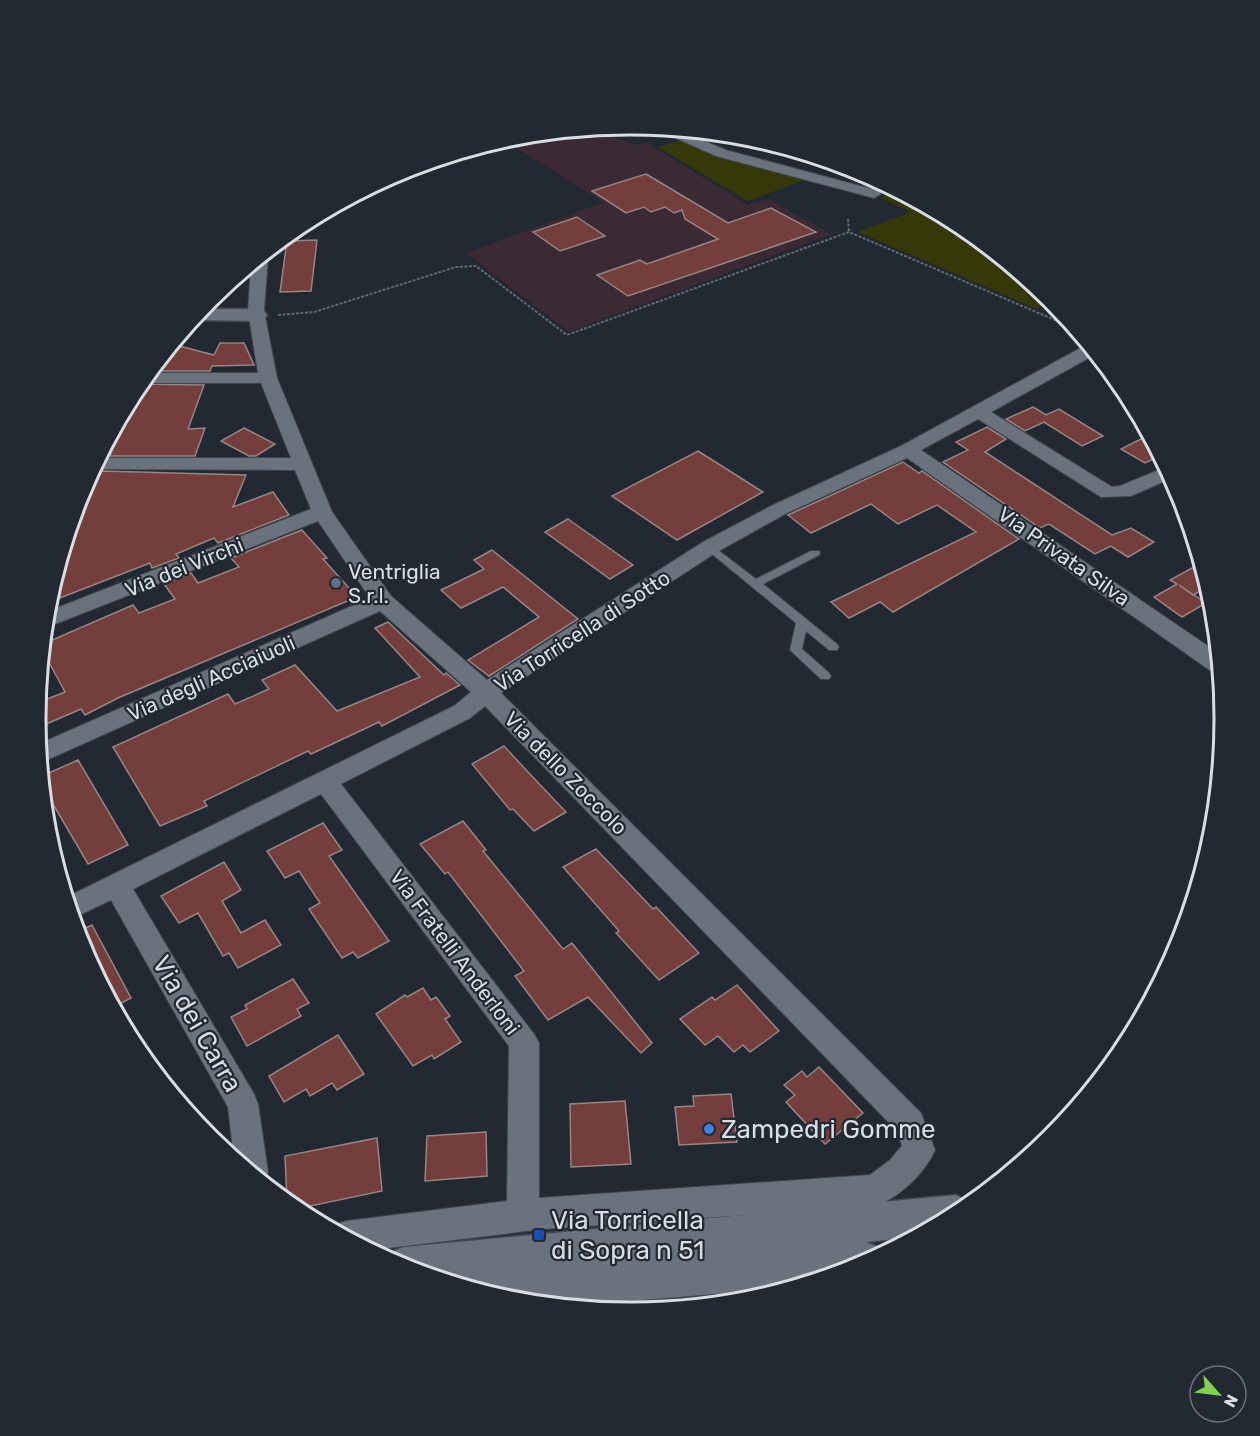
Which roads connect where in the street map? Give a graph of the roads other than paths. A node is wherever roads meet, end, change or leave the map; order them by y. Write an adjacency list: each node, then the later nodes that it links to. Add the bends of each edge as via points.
1 (683, 137): 2 (street, via 721,153)
2 (874, 194)
3 (261, 266): 5 (street, Via dello Zoccolo)
4 (208, 315): 5 (street)
5 (265, 315): 8 (street, Via dello Zoccolo)
6 (1085, 353): 9 (street, Via Torricella di Sotto)
7 (156, 378): 8 (street)
8 (268, 378): 12 (street, Via dello Zoccolo)
9 (979, 412): 10 (street, Via Torricella di Sotto); 13 (street, via 1108,493 1124,492)
10 (908, 450): 15 (street, Via Torricella di Sotto, via 780,508); 22 (street, Via Privata Silva)
11 (105, 464): 12 (street)
12 (301, 464): 14 (street, Via dello Zoccolo)
13 (1160, 476)
14 (322, 512): 18 (street, Via dello Zoccolo); 19 (street, Via dei Virchi)
15 (710, 547): 17 (lane); 24 (street, Via Torricella di Sotto)
16 (815, 553): 17 (lane)
17 (755, 584): 20 (lane)
18 (383, 601): 24 (street, Via dello Zoccolo); 25 (street, Via degli Acciaiuoli)
19 (56, 617)
20 (802, 622): 21 (lane); 23 (lane, via 796,650)
21 (833, 647)
22 (1210, 659)
23 (825, 676)
24 (487, 693): 26 (street, Via Torricella di Sotto, via 462,712); 30 (street, Via dello Zoccolo, via 910,1123 919,1150 901,1172)
25 (48, 751)
26 (324, 781): 27 (street, Via Torricella di Sotto); 31 (street, Via Fratelli Anderloni, via 524,1043)
27 (116, 885): 28 (street, Via Torricella di Sotto); 29 (street, Via dei Carra, via 243,1104)
28 (77, 905)
29 (251, 1161)
30 (876, 1190): 31 (street); 33 (street)
31 (523, 1216): 34 (street)
32 (933, 1216): 33 (street)
33 (914, 1218): 37 (street)
34 (418, 1225): 35 (street); 36 (street)
35 (360, 1235)
36 (420, 1262)
37 (426, 1264)
38 (834, 1265): 39 (street)
39 (515, 1290)

